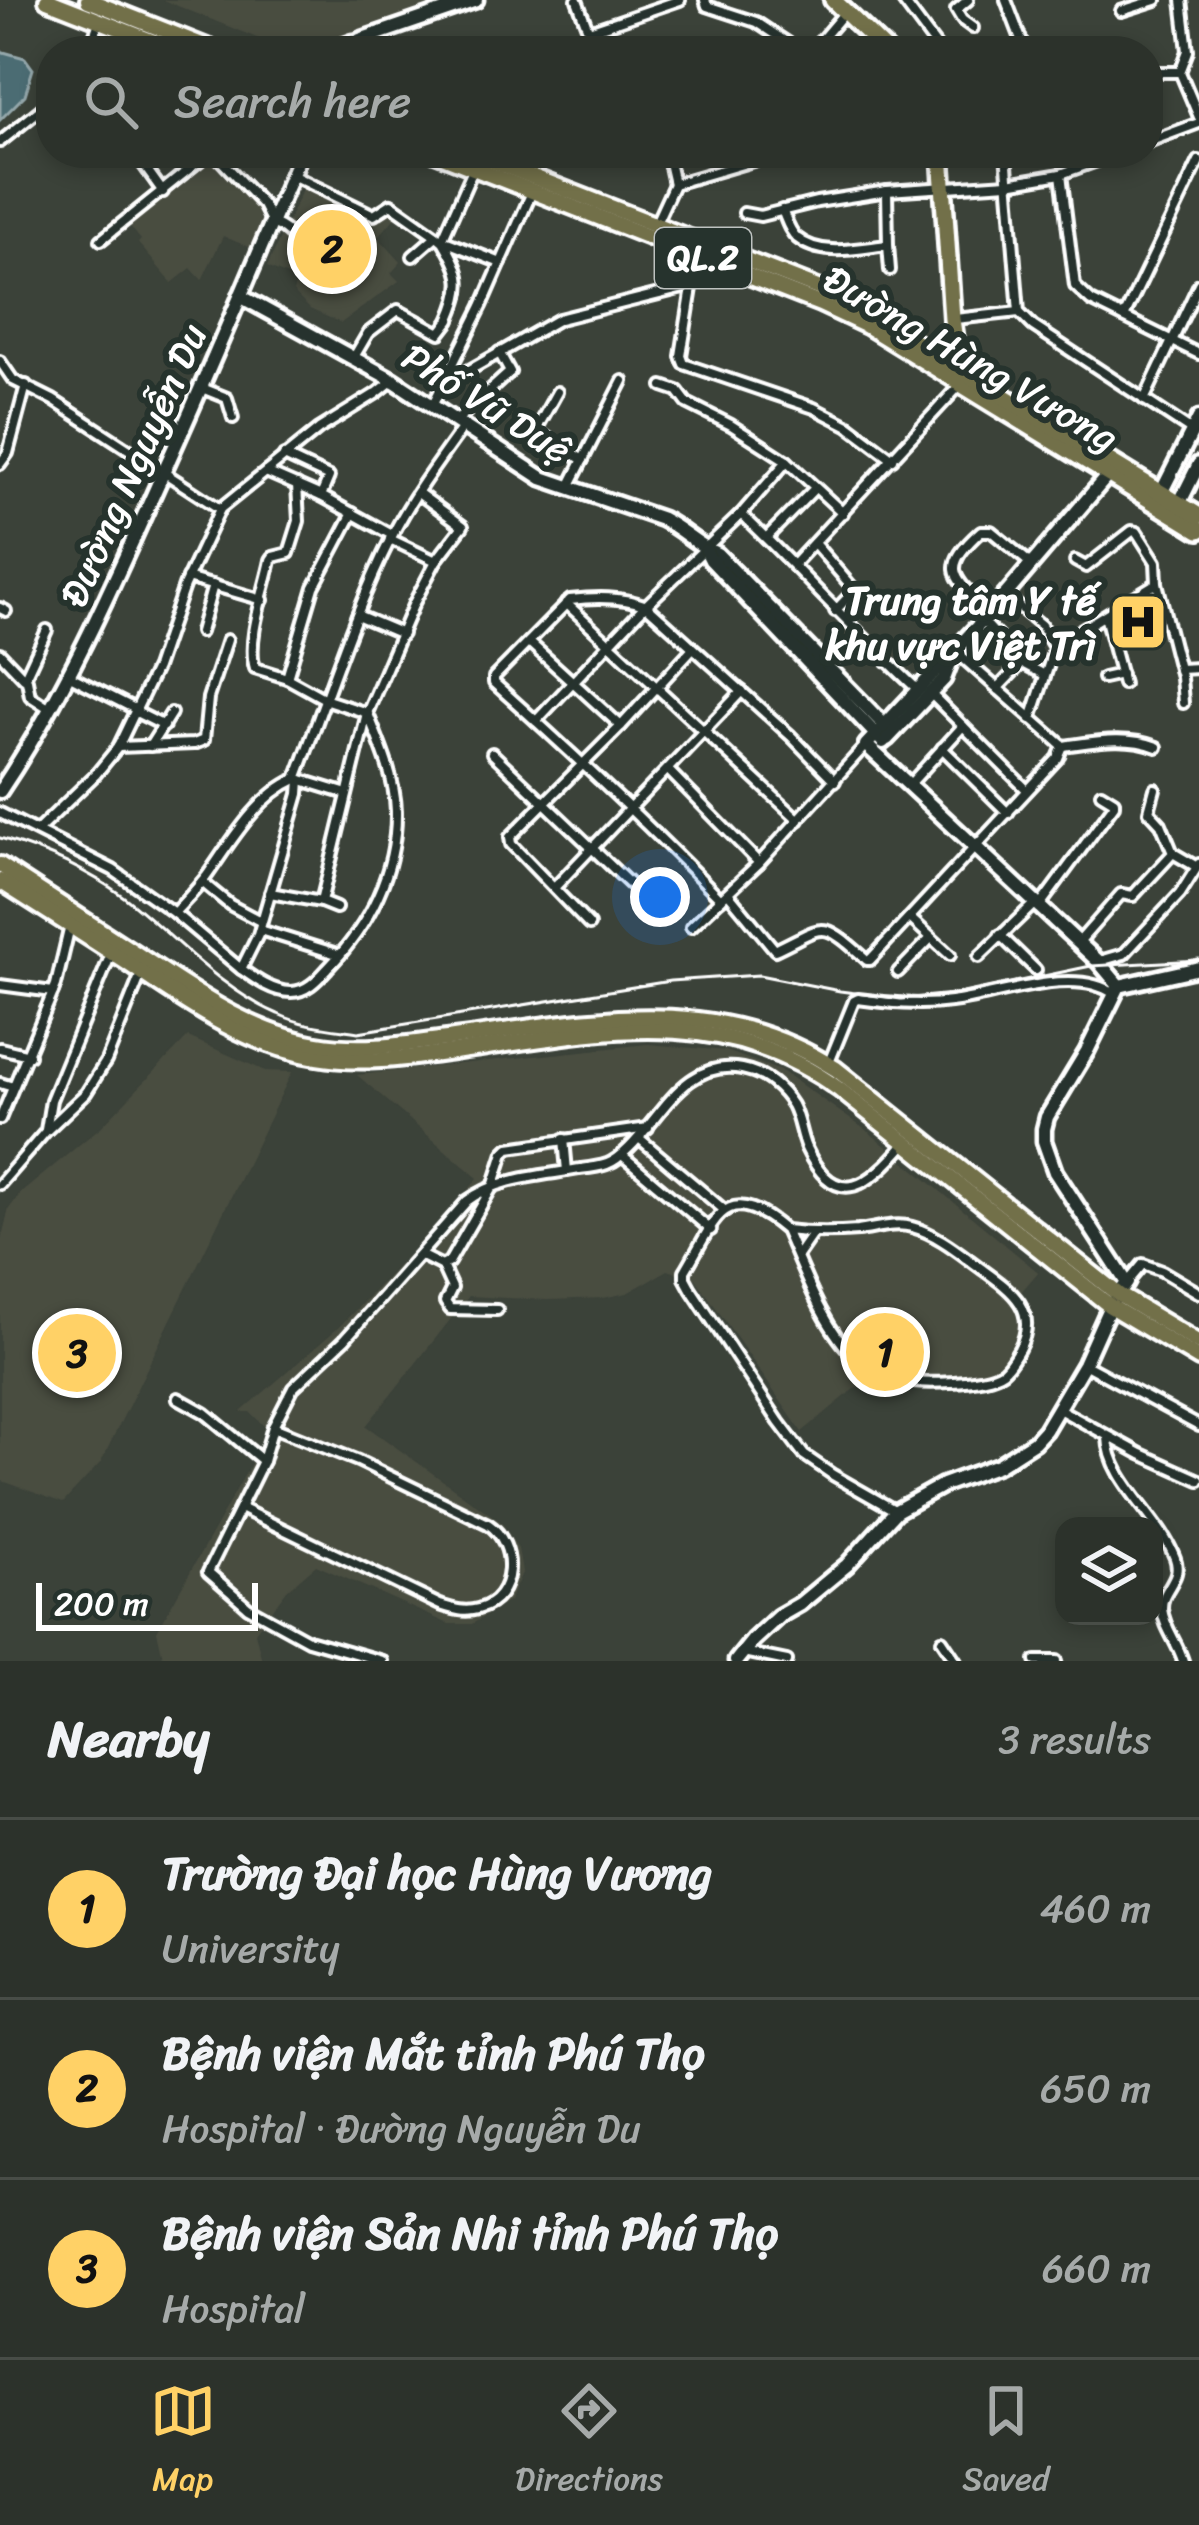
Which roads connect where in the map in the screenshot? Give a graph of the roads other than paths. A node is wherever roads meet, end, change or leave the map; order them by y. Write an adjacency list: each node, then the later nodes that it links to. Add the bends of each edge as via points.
1 (47, 0): 14 (main road)
2 (88, 0): 19 (main road)
3 (476, 0): 20 (street)
4 (577, 0): 16 (street)
5 (680, 0): 16 (street)
6 (705, 0): 22 (street)
7 (902, 0): 25 (street)
8 (968, 0): 15 (street, via 956,10)
9 (1006, 0): 26 (street)
10 (1156, 0): 13 (street)
11 (1181, 0): 28 (street, via 1188,51)
12 (839, 6): 23 (street); 24 (highway)
13 (1121, 10)
14 (99, 20): 17 (street); 18 (main road)
15 (973, 28)
16 (589, 31): 21 (street)
17 (94, 36)
18 (139, 36)
19 (179, 36)
20 (372, 36)
21 (591, 36)
22 (777, 36)
23 (821, 36)
24 (870, 36)
25 (929, 36)
26 (1020, 36)
27 (1163, 72): 28 (street)
28 (1180, 72): 29 (street)
29 (1196, 98): 31 (street)
30 (36, 113): 33 (street)
31 (1199, 120): 32 (street)
32 (1163, 136)
33 (0, 142)
34 (1199, 161): 71 (street)
35 (146, 168): 54 (street)
36 (194, 168): 54 (street)
37 (227, 168): 57 (street)
38 (295, 168): 48 (street, Đường Nguyễn Du)
39 (470, 168): 59 (street)
40 (487, 168): 52 (main road, Đường Hùng Vương / QL.2)
41 (492, 168): 58 (main road, Đường Hùng Vương / QL.2)
42 (671, 168): 50 (street)
43 (729, 168): 50 (street)
44 (942, 168): 51 (highway)
45 (1007, 168): 49 (street)
46 (1078, 168): 47 (street)
47 (1061, 174): 49 (street); 71 (street, via 1075,286)
48 (292, 175): 57 (street, Đường Nguyễn Du); 59 (street, via 374,215 391,204)
49 (1008, 183): 51 (street); 70 (street)
50 (674, 184): 58 (street)
51 (944, 187): 53 (street); 72 (highway)
52 (532, 191): 58 (main road, Đường Hùng Vương / QL.2); 65 (street)
53 (887, 191): 55 (street); 61 (street)
54 (163, 193): 60 (street)
55 (782, 210): 56 (street); 61 (street, via 810,245)
56 (744, 214)
57 (272, 223): 62 (street); 69 (street, Đường Nguyễn Du)
58 (646, 225): 63 (main road, Đường Hùng Vương / QL.2); 78 (main road, Đường Hùng Vương / QL.2, via 828,292)
59 (439, 238): 64 (street); 65 (street); 76 (street, via 462,286 449,321 440,332 398,310 368,333)
60 (101, 240)
61 (888, 245): 66 (street)
62 (311, 250)
63 (697, 255): 68 (street); 78 (main road, Đường Hùng Vương / QL.2, via 867,326)
64 (413, 256)
65 (501, 262): 81 (street)
66 (890, 270)
67 (1199, 284): 73 (street)
68 (691, 286): 74 (street, via 571,315); 92 (street, via 684,364 814,408)
69 (240, 296): 76 (street, Phố Vũ Duệ); 84 (street, Đường Nguyễn Du)
70 (1019, 312): 72 (street); 86 (street)
71 (1124, 317): 73 (street)
72 (952, 319): 78 (highway)
73 (1172, 340): 75 (street); 86 (street)
74 (500, 352): 81 (street); 89 (street, via 510,372)
75 (1199, 354)
76 (354, 357): 79 (street, Phố Vũ Duệ)
77 (0, 361): 82 (street)
78 (960, 376): 92 (street); 99 (highway, Đường Hùng Vương / QL.2); 103 (highway, Đường Hùng Vương / QL.2)
79 (393, 380): 87 (street, Phố Vũ Duệ); 91 (street)
80 (623, 381): 93 (street)
81 (445, 384): 87 (street)
82 (26, 385): 95 (street); 97 (street)
83 (663, 386): 94 (street)
84 (202, 388): 88 (street, via 227,398); 97 (street, Đường Nguyễn Du)
85 (557, 392): 93 (street, via 538,432)
86 (1144, 400): 90 (street)
87 (432, 406): 89 (street, Phố Vũ Duệ)
88 (233, 418)
89 (460, 423): 102 (street, Phố Vũ Duệ); 104 (street)
90 (1196, 424): 103 (street)
91 (284, 456): 98 (street); 105 (street, via 329,477)
92 (893, 459): 109 (street)
93 (583, 460): 102 (street)
94 (788, 461): 101 (street); 110 (street)
95 (0, 464)
96 (1199, 464): 106 (street)
97 (164, 472): 107 (street); 146 (street, Đường Nguyễn Du)
98 (264, 472): 100 (street); 107 (street)
99 (1108, 475): 112 (highway, Đường Hùng Vương / QL.2); 120 (street)
100 (297, 485): 105 (street); 125 (street, via 294,543 273,556)
101 (816, 487): 109 (street); 114 (street)
102 (568, 488): 116 (street, Phố Vũ Duệ, via 662,519)
103 (1161, 493): 106 (highway, Đường Hùng Vương / QL.2)
104 (418, 494): 113 (street); 117 (street, via 463,526)
105 (322, 496): 108 (street)
106 (1179, 504): 111 (highway, Đường Hùng Vương / QL.2)
107 (220, 509): 121 (street)
108 (353, 513): 113 (street); 149 (street, via 314,587)
109 (843, 513): 115 (street)
110 (741, 514): 114 (street); 116 (street)
111 (1199, 516)
112 (1199, 530)
113 (391, 537): 117 (street); 129 (street)
114 (766, 538): 119 (street)
115 (814, 543): 119 (street); 128 (street, via 852,586)
116 (706, 549): 127 (street); 167 (street, Phố Vũ Duệ)
117 (436, 561): 134 (street)
118 (1076, 561): 122 (street, via 1086,567 1135,531 1154,558)
119 (794, 564): 128 (street)
120 (1030, 564): 124 (street); 131 (street, via 991,531 963,547 956,578)
121 (188, 578): 123 (street); 158 (street)
122 (1157, 583): 130 (street); 144 (street)
123 (213, 586): 125 (street); 133 (street)
124 (1005, 596): 131 (street); 139 (street, via 1041,625)
125 (263, 600): 149 (street, via 252,664)
126 (566, 602): 127 (street, via 614,598); 136 (street); 137 (street)
127 (647, 606): 137 (street); 138 (street)
128 (835, 611): 154 (street)
129 (357, 615): 134 (street); 155 (street)
130 (1105, 616): 139 (street); 147 (street, via 1122,679)
131 (986, 617): 140 (street); 142 (street)
132 (47, 630): 148 (street)
133 (200, 632)
134 (402, 634): 160 (street)
135 (227, 640): 170 (street, via 208,698 206,738)
136 (529, 642): 150 (street); 162 (street, via 493,681)
137 (610, 644): 150 (street); 151 (street)
138 (692, 649): 151 (street); 153 (street)
139 (1055, 650): 145 (street)
140 (955, 651): 152 (street); 154 (street, via 947,674)
141 (0, 653): 148 (street)
142 (1022, 663): 145 (street); 152 (street)
143 (1199, 668): 144 (street)
144 (1179, 669): 156 (street)
145 (1043, 674): 161 (street)
146 (70, 676): 157 (street, Đường Nguyễn Du); 158 (street)
147 (1103, 678)
148 (26, 679): 157 (street, via 28,694)
149 (287, 679): 155 (street)
150 (574, 682): 162 (street); 164 (street)
151 (657, 686): 164 (street); 166 (street)
152 (998, 688): 161 (street)
153 (742, 692): 166 (street); 177 (street)
154 (924, 692): 165 (street); 167 (street)
155 (327, 700): 160 (street); 176 (street)
156 (1183, 703)
157 (51, 710): 181 (street, Đường Nguyễn Du)
158 (136, 711): 163 (street); 169 (street)
159 (171, 713): 163 (street)
160 (367, 713): 182 (street); 215 (street, via 391,778 395,831 374,908)
161 (1030, 718): 168 (street)
162 (536, 721): 174 (street)
163 (164, 726): 170 (street)
164 (621, 726): 174 (street)
165 (963, 727): 172 (street); 180 (street)
166 (706, 732): 175 (street); 188 (street)
167 (879, 739): 177 (street); 178 (street, Phố Vũ Duệ)
168 (1063, 746): 171 (street, via 1112,739); 180 (street)
169 (118, 747): 170 (street); 189 (street)
170 (149, 747)
171 (1156, 747)
172 (942, 748): 178 (street); 187 (street)
173 (492, 753): 184 (street)
174 (581, 766): 184 (street); 185 (street)
175 (669, 771): 185 (street); 193 (street)
176 (298, 779): 182 (street); 197 (street, via 264,803); 199 (street)
177 (835, 781): 188 (street)
178 (910, 784): 190 (street, Phố Vũ Duệ)
179 (1154, 789): 192 (street, via 1149,812)
180 (1027, 790): 187 (street)
181 (0, 791)
182 (347, 794): 201 (street)
183 (1101, 794): 202 (street, via 1114,805)
184 (545, 804): 191 (street); 198 (street, via 510,842)
185 (633, 808): 191 (street); 200 (street)
186 (0, 813): 189 (street)
187 (1008, 813): 190 (street)
188 (799, 820): 193 (street)
189 (37, 831): 205 (street)
190 (976, 848): 202 (street, Phố Vũ Duệ); 206 (street)
191 (592, 850): 198 (street); 204 (street)
192 (1173, 853): 195 (street); 213 (street)
193 (759, 862): 200 (street)
194 (0, 865): 207 (main road)
195 (1198, 865): 218 (street, via 1124,955)
196 (0, 881): 207 (main road)
197 (202, 882): 205 (street); 209 (street)
198 (554, 888): 208 (street)
199 (269, 892): 201 (street); 209 (street)
200 (724, 896): 206 (street, via 775,950 823,928 867,960); 210 (street)
201 (321, 902): 203 (street)
202 (1036, 906): 211 (street); 213 (street, Phố Vũ Duệ)
203 (337, 908)
204 (656, 909)
205 (174, 913): 220 (street)
206 (910, 918): 212 (street)
207 (74, 920): 214 (main road); 226 (street); 227 (main road, via 209,1002 316,1044 399,1046 634,1017)
208 (589, 925)
209 (260, 926): 215 (street); 220 (street)
210 (691, 927)
211 (1000, 935): 217 (street); 221 (street)
212 (931, 938): 216 (street); 223 (street)
213 (1078, 943): 218 (street, Phố Vũ Duệ)
214 (112, 952): 222 (main road); 235 (street, via 51,1100)
215 (340, 955): 220 (street, via 294,992)
216 (950, 955)
217 (979, 957)
218 (1099, 962): 225 (street, Phố Vũ Duệ)
219 (1199, 968): 225 (street)
220 (241, 969)
221 (1036, 970)
222 (141, 972): 227 (main road, via 222,1024 317,1057 398,1059); 235 (street, via 106,1060 86,1093)
223 (898, 972)
224 (0, 986): 226 (street)
225 (1117, 990): 230 (street, via 1056,982 953,1002 854,1001); 253 (street, via 1047,1118 1044,1141)
226 (53, 992): 229 (street)
227 (667, 1023): 230 (main road, via 751,1028); 237 (main road, via 745,1040 805,1066)
228 (0, 1048): 229 (street)
229 (29, 1055): 232 (street)
230 (828, 1064): 237 (main road)
231 (0, 1083): 232 (street)
232 (13, 1087): 233 (street)
233 (0, 1119)
234 (649, 1127): 236 (street); 237 (street, via 687,1082 724,1067 779,1088 820,1172 845,1189 869,1181); 238 (street)
235 (46, 1131): 241 (street)
236 (639, 1138): 239 (street); 243 (street)
237 (910, 1138): 253 (main road)
238 (564, 1139): 240 (street); 242 (street, via 509,1148)
239 (622, 1156): 240 (street); 244 (street)
240 (568, 1172): 242 (street)
241 (0, 1184)
242 (494, 1184): 249 (street, via 467,1201); 251 (street)
243 (693, 1186): 244 (street); 245 (street)
244 (679, 1203): 246 (street)
245 (724, 1209): 246 (street); 247 (street, via 748,1207)
246 (710, 1230): 266 (street, via 685,1278 778,1422 804,1455)
247 (785, 1230): 248 (street); 250 (street)
248 (813, 1233): 250 (street); 250 (street, via 901,1225 946,1243 1023,1308 1027,1325 1011,1363 984,1378 916,1382 879,1372 843,1345)
249 (420, 1254): 251 (street); 261 (street, via 293,1388)
250 (797, 1256)
251 (442, 1266): 254 (street, via 452,1288 446,1306)
252 (1199, 1293): 253 (street, via 1143,1264)
253 (1119, 1294): 255 (main road); 256 (main road); 257 (street)
254 (497, 1310)
255 (1199, 1343)
256 (1199, 1359)
257 (1084, 1364): 259 (street); 260 (street)
258 (178, 1398): 263 (street)
259 (1058, 1408): 262 (street); 266 (street, via 1023,1450)
260 (1199, 1426)
261 (273, 1427): 263 (street); 265 (street, via 488,1523 506,1545 506,1584 476,1610 440,1605)
262 (1108, 1437): 264 (street); 274 (street, via 1110,1458 1178,1564 1162,1602)
263 (263, 1461): 265 (street)
264 (1199, 1480)
265 (240, 1508): 269 (street, via 208,1572 248,1607 308,1640)
266 (896, 1511): 268 (street)
267 (942, 1640): 271 (street)
268 (740, 1657): 270 (street)
269 (382, 1661)
270 (787, 1661)
271 (956, 1661)
272 (1036, 1661): 273 (street)
273 (1057, 1661)
274 (1183, 1661)

